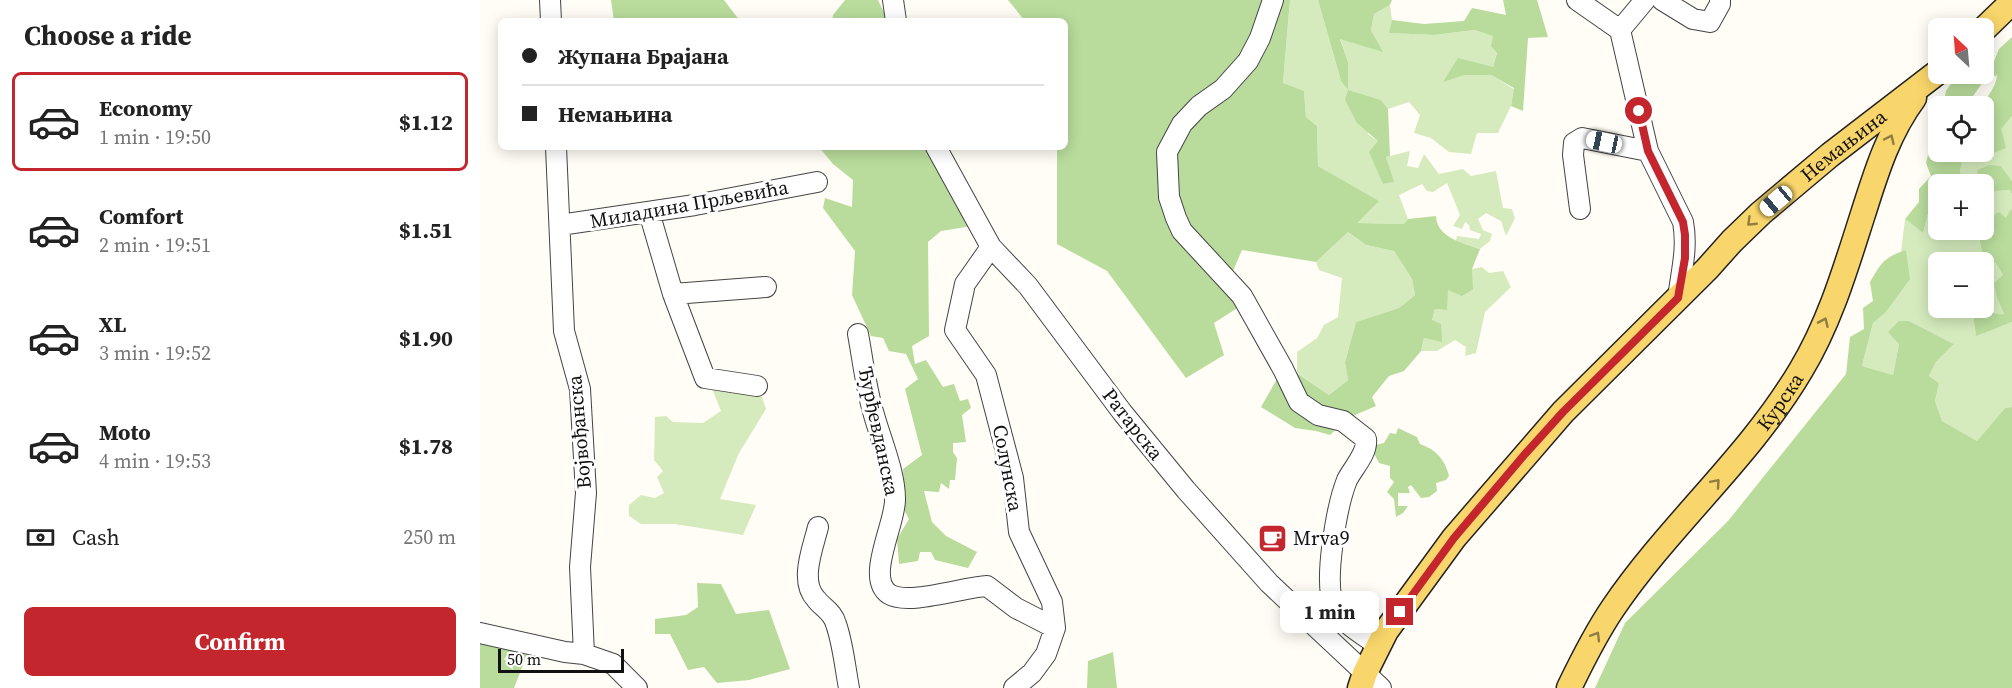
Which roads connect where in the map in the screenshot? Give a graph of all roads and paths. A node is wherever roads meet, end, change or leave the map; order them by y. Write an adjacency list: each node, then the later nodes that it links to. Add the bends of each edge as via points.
1 (550, 0): 9 (street)
2 (893, 0): 10 (street)
3 (1274, 0): 33 (street, via 1248,61 1182,124 1167,152 1169,197 1182,231 1242,296 1299,402 1318,415 1343,421 1366,439 1366,448 1340,500 1329,572 1337,611)
4 (1577, 0): 12 (street)
5 (1645, 0): 12 (street)
6 (1662, 0): 7 (street, via 1693,19 1710,22)
7 (1720, 0)
8 (2012, 2): 11 (main road)
9 (551, 18)
10 (896, 18)
11 (1994, 19)
12 (1620, 30): 18 (street)
13 (1928, 80): 15 (main road, Немањина)
14 (1928, 83): 19 (main road, Курска, one-way to 14, via 1897,124)
15 (1851, 138): 19 (main road, via 1866,147 1874,162); 27 (main road, Немањина, one-way to 27, via 1761,213)
16 (556, 150): 23 (street, Војвођанска)
17 (938, 150): 24 (street, Ратарска)
18 (1648, 151): 21 (street, via 1582,138 1574,143); 27 (street, via 1683,222 1685,258)
19 (1875, 175): 39 (main road, Курска, one-way to 19, via 1613,608 1755,437 1803,367 1832,304)
20 (817, 182): 22 (street, Миладина Прљевића)
21 (1580, 209)
22 (649, 212): 23 (street, Миладина Прљевића); 26 (street)
23 (560, 225): 34 (street, Војвођанска, via 564,331 580,390 586,493 580,567)
24 (991, 247): 31 (street, Солунска, via 965,284 955,330 986,375 1012,478 1019,532 1052,602); 35 (street, Ратарска, via 1028,286 1185,489 1269,582)
25 (766, 287): 26 (street)
26 (673, 294): 29 (street, via 705,378)
27 (1678, 298): 33 (main road, Немањина, via 1525,454 1454,538)
28 (858, 334): 31 (street, Ђурђевданска, via 873,412 896,497 879,571 882,587 888,594 910,598 987,585 1016,608)
29 (757, 386)
30 (818, 527): 37 (street, via 808,578 811,593 836,622)
31 (1055, 628): 38 (street, Солунска, via 1046,654)
32 (480, 633): 34 (street)
33 (1379, 646): 35 (main road, Немањина)
34 (584, 654): 36 (street, via 613,664)
35 (1369, 683)
36 (637, 688)
37 (849, 688)
38 (1014, 688)
39 (1569, 688)

